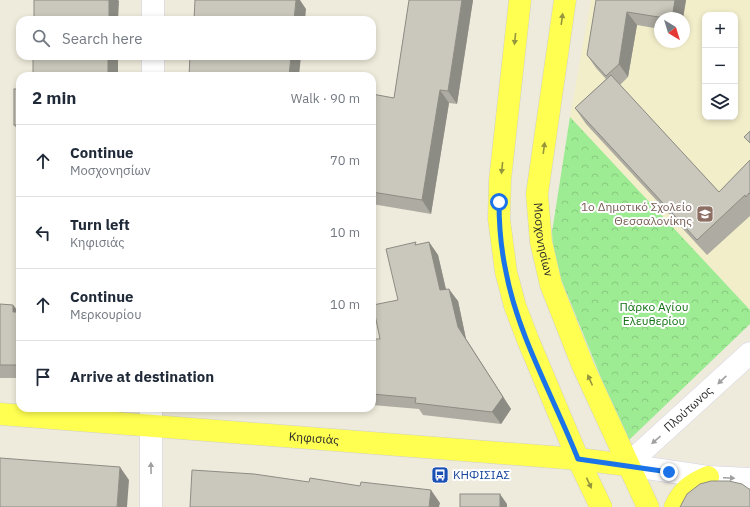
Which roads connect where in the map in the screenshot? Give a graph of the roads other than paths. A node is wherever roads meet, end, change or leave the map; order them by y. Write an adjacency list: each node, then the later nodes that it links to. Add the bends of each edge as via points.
1 (153, 0): 4 (street)
2 (520, 0): 10 (main road, one-way to 10, via 500,180 499,219 502,243 506,272 519,317)
3 (565, 0): 11 (main road, Μοσχονησίων, one-way to 3, via 583,366 559,304 545,264 538,224 537,194)
4 (153, 16)
5 (153, 60): 6 (street)
6 (153, 72)
7 (750, 353): 11 (street, Πλούτωνος, one-way to 11, via 685,415)
8 (0, 414): 9 (main road, Κηφισιάς)
9 (150, 417): 10 (main road, Κηφισιάς); 14 (street, one-way to 9)
10 (578, 459): 11 (main road, Κηφισιάς); 15 (main road, one-way to 15)
11 (627, 465): 12 (street); 16 (main road, Μοσχονησίων)
12 (708, 477): 13 (street, one-way to 13); 17 (main road, via 691,485 680,496)
13 (750, 479)
14 (151, 507)
15 (601, 507)
16 (648, 507)
17 (675, 507)

